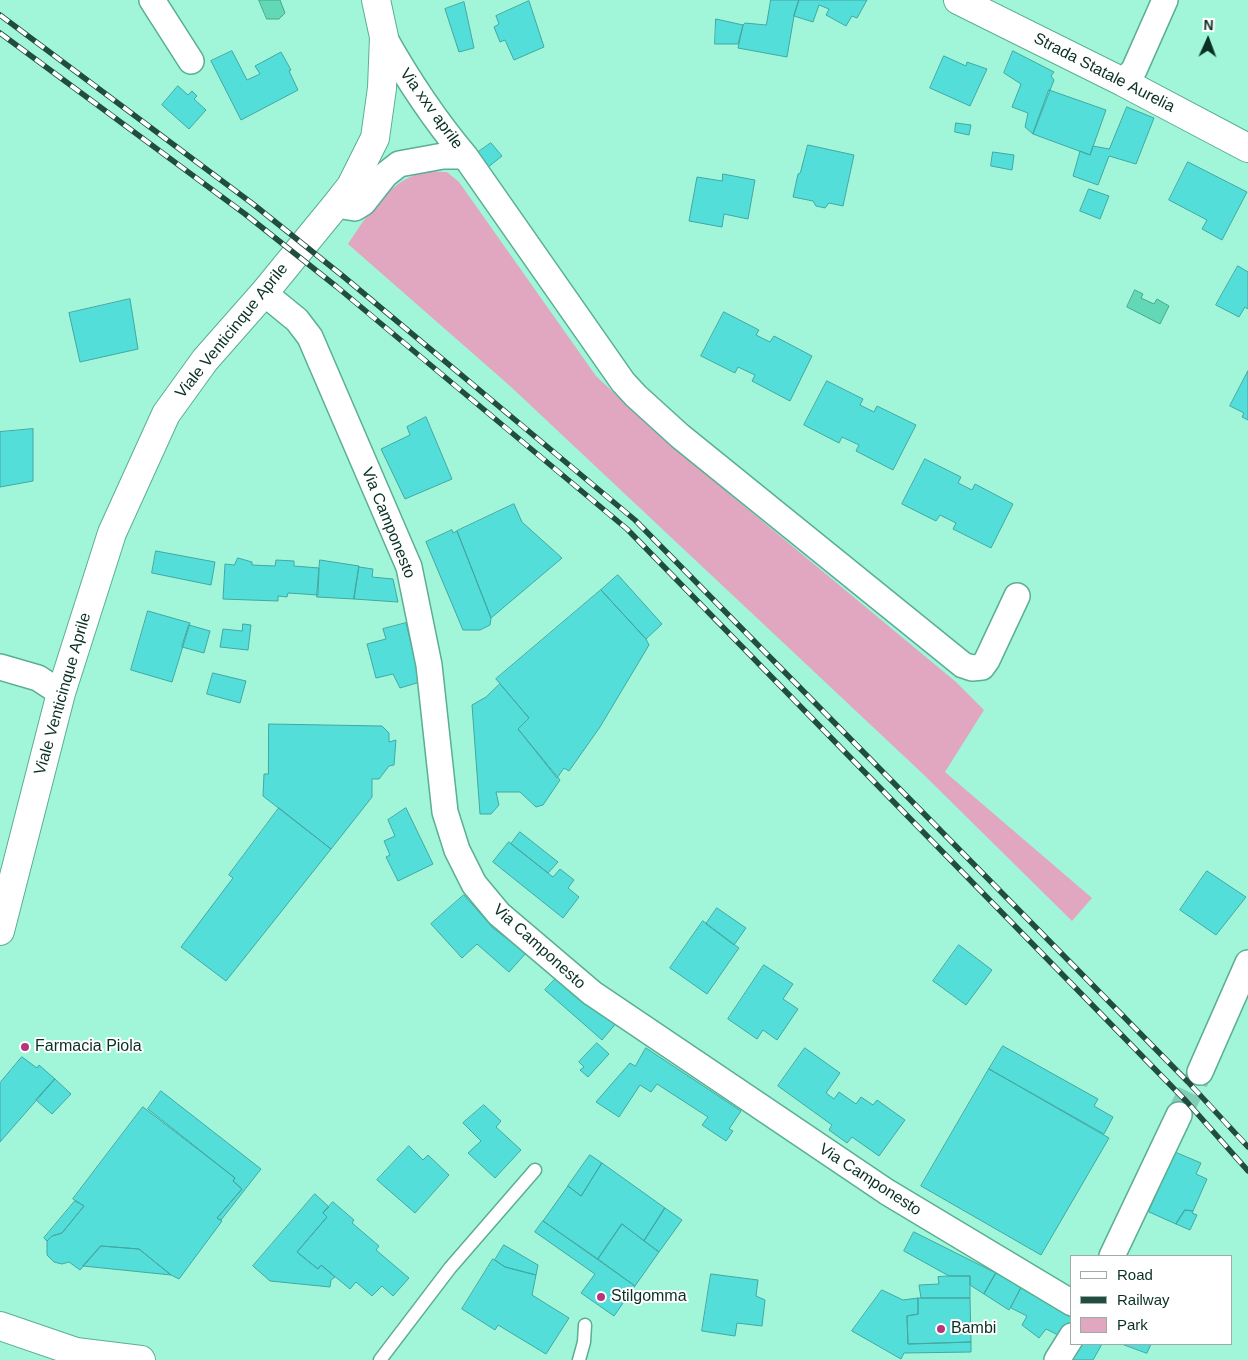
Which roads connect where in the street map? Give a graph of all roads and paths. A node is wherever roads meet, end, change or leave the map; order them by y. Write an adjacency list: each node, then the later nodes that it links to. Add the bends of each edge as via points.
1 (152, 0): 6 (street)
2 (376, 0): 5 (main road, Viale Venticinque Aprile)
3 (958, 0): 7 (main road, Strada Statale Aurelia)
4 (1165, 0): 7 (street, via 1134,70)
5 (384, 38): 9 (street, Via xxv aprile, via 406,77); 10 (main road, Viale Venticinque Aprile, via 375,138 351,186)
6 (191, 61)
7 (1123, 82): 8 (main road, Strada Statale Aurelia)
8 (1248, 148)
9 (465, 156): 10 (street, Via xxv aprile, via 443,156 399,164 385,175 363,203 355,208); 12 (street, via 636,396 680,436 963,665 972,668 982,666 988,660)
10 (336, 206): 11 (main road, Viale Venticinque Aprile)
11 (264, 292): 14 (main road, Viale Venticinque Aprile, via 205,360 166,414 112,533); 21 (street, Via Camponesto, via 297,320 310,337 410,567 429,665 445,812 457,850 474,884 499,914 592,993 886,1192)
12 (1017, 596)
13 (0, 667): 14 (street, via 38,678)
14 (61, 693): 15 (main road, Viale Venticinque Aprile)
15 (0, 931)
16 (1248, 963): 17 (street)
17 (1200, 1072)
18 (1179, 1115): 20 (street)
19 (535, 1170): 28 (lane, via 450,1268)
20 (1112, 1255)
21 (1070, 1302)
22 (585, 1325): 29 (lane)
23 (0, 1326): 25 (main road)
24 (1070, 1339): 30 (street)
25 (76, 1352): 26 (main road); 27 (main road)
26 (41, 1360)
27 (141, 1360)
28 (380, 1360)
29 (579, 1360)
30 (1057, 1360)

